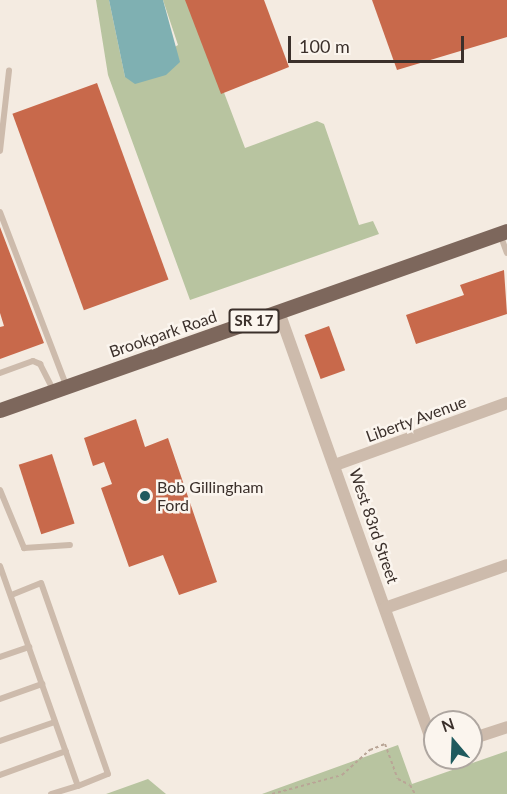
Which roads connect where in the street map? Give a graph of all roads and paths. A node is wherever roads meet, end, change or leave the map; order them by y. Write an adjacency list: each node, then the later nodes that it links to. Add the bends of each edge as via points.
1 (9, 71): 2 (lane)
2 (0, 151)
3 (0, 212): 8 (lane)
4 (504, 232): 5 (lane); 6 (main road, Brookpark Road / SR 17)
5 (507, 253)
6 (279, 312): 8 (main road, Brookpark Road / SR 17); 11 (street, West 83rd Street)
7 (0, 373): 8 (lane, via 33,361)
8 (60, 389): 10 (main road, Brookpark Road / SR 17)
9 (507, 403): 11 (street, Liberty Avenue)
10 (0, 410)
11 (335, 465): 17 (street, West 83rd Street)
12 (0, 490): 13 (lane, via 24,548)
13 (70, 545)
14 (507, 565): 17 (street)
15 (0, 566): 16 (lane)
16 (11, 595): 18 (lane); 29 (lane, via 41,583 108,774)
17 (385, 608): 22 (street, West 83rd Street)
18 (29, 647): 19 (lane); 20 (lane)
19 (0, 657)
20 (42, 684): 21 (lane); 23 (lane)
21 (0, 699)
22 (423, 717)
23 (55, 722): 26 (lane); 27 (lane)
24 (507, 727): 25 (street)
25 (483, 735)
26 (0, 741)
27 (66, 751): 28 (lane); 29 (lane)
28 (0, 775)
29 (78, 786): 30 (lane)
30 (51, 794)
31 (272, 794): 32 (path, via 342,775 370,750 385,744 398,779 410,785)
32 (415, 794)

